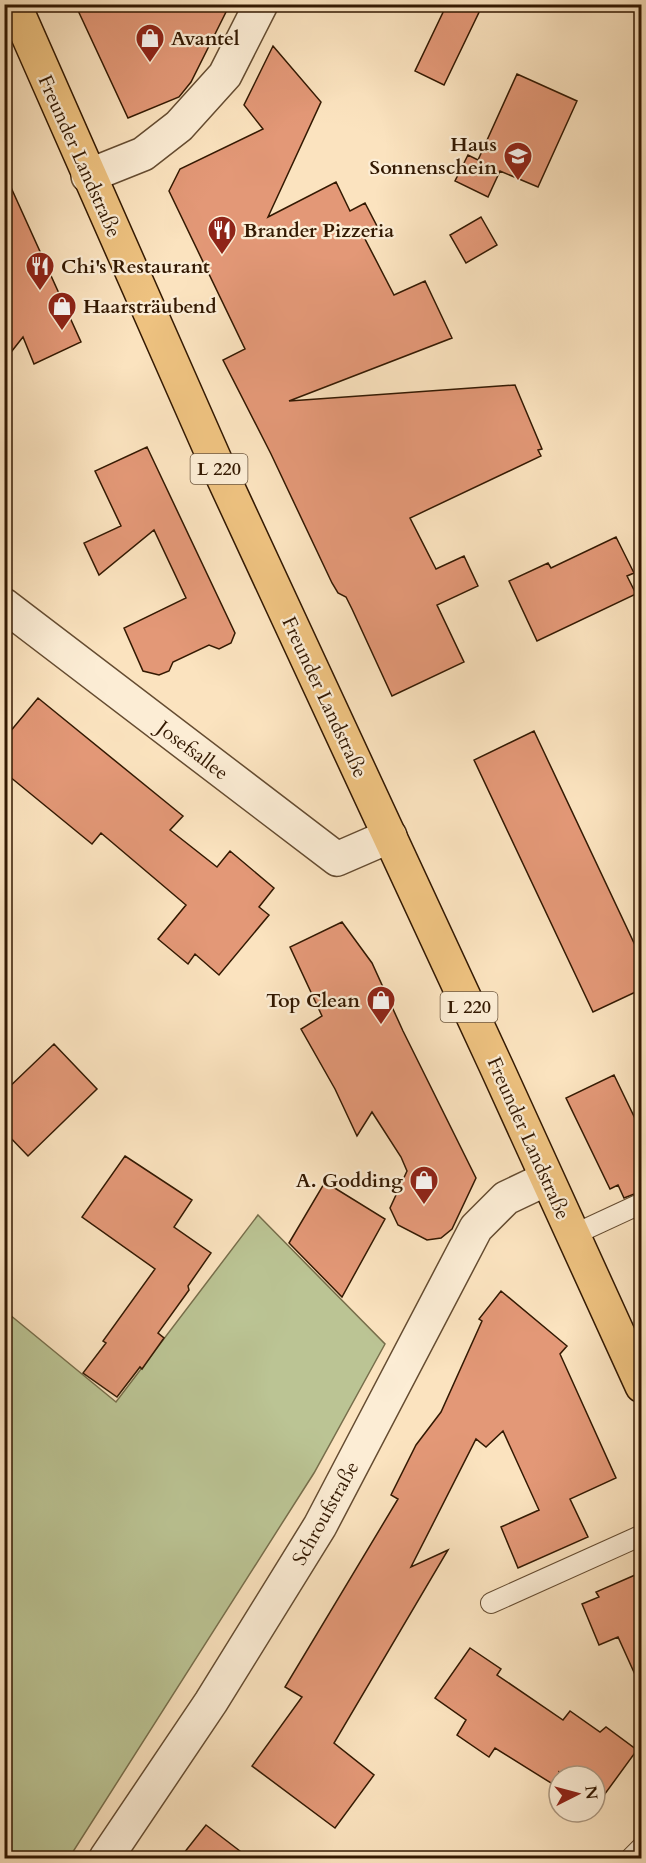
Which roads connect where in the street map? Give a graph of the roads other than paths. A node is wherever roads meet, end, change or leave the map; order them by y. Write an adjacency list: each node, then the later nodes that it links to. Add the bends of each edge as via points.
1 (14, 4): 3 (main road, Freunder Landstraße / L 220)
2 (261, 4): 3 (street, via 225,75 179,126 142,154)
3 (88, 176): 5 (main road, Freunder Landstraße / L 220)
4 (4, 605): 5 (street, Josefsallee, via 337,858)
5 (390, 836): 6 (main road, Freunder Landstraße / L 220)
6 (546, 1179): 8 (main road, Freunder Landstraße / L 220); 13 (street, Schroufstraße, via 506,1198 476,1228 320,1526 211,1702)
7 (642, 1203): 8 (lane)
8 (573, 1235): 9 (main road, Freunder Landstraße / L 220)
9 (642, 1386)
10 (642, 1535): 11 (lane)
11 (491, 1603)
12 (642, 1847): 14 (lane)
13 (106, 1858)
14 (631, 1858)

